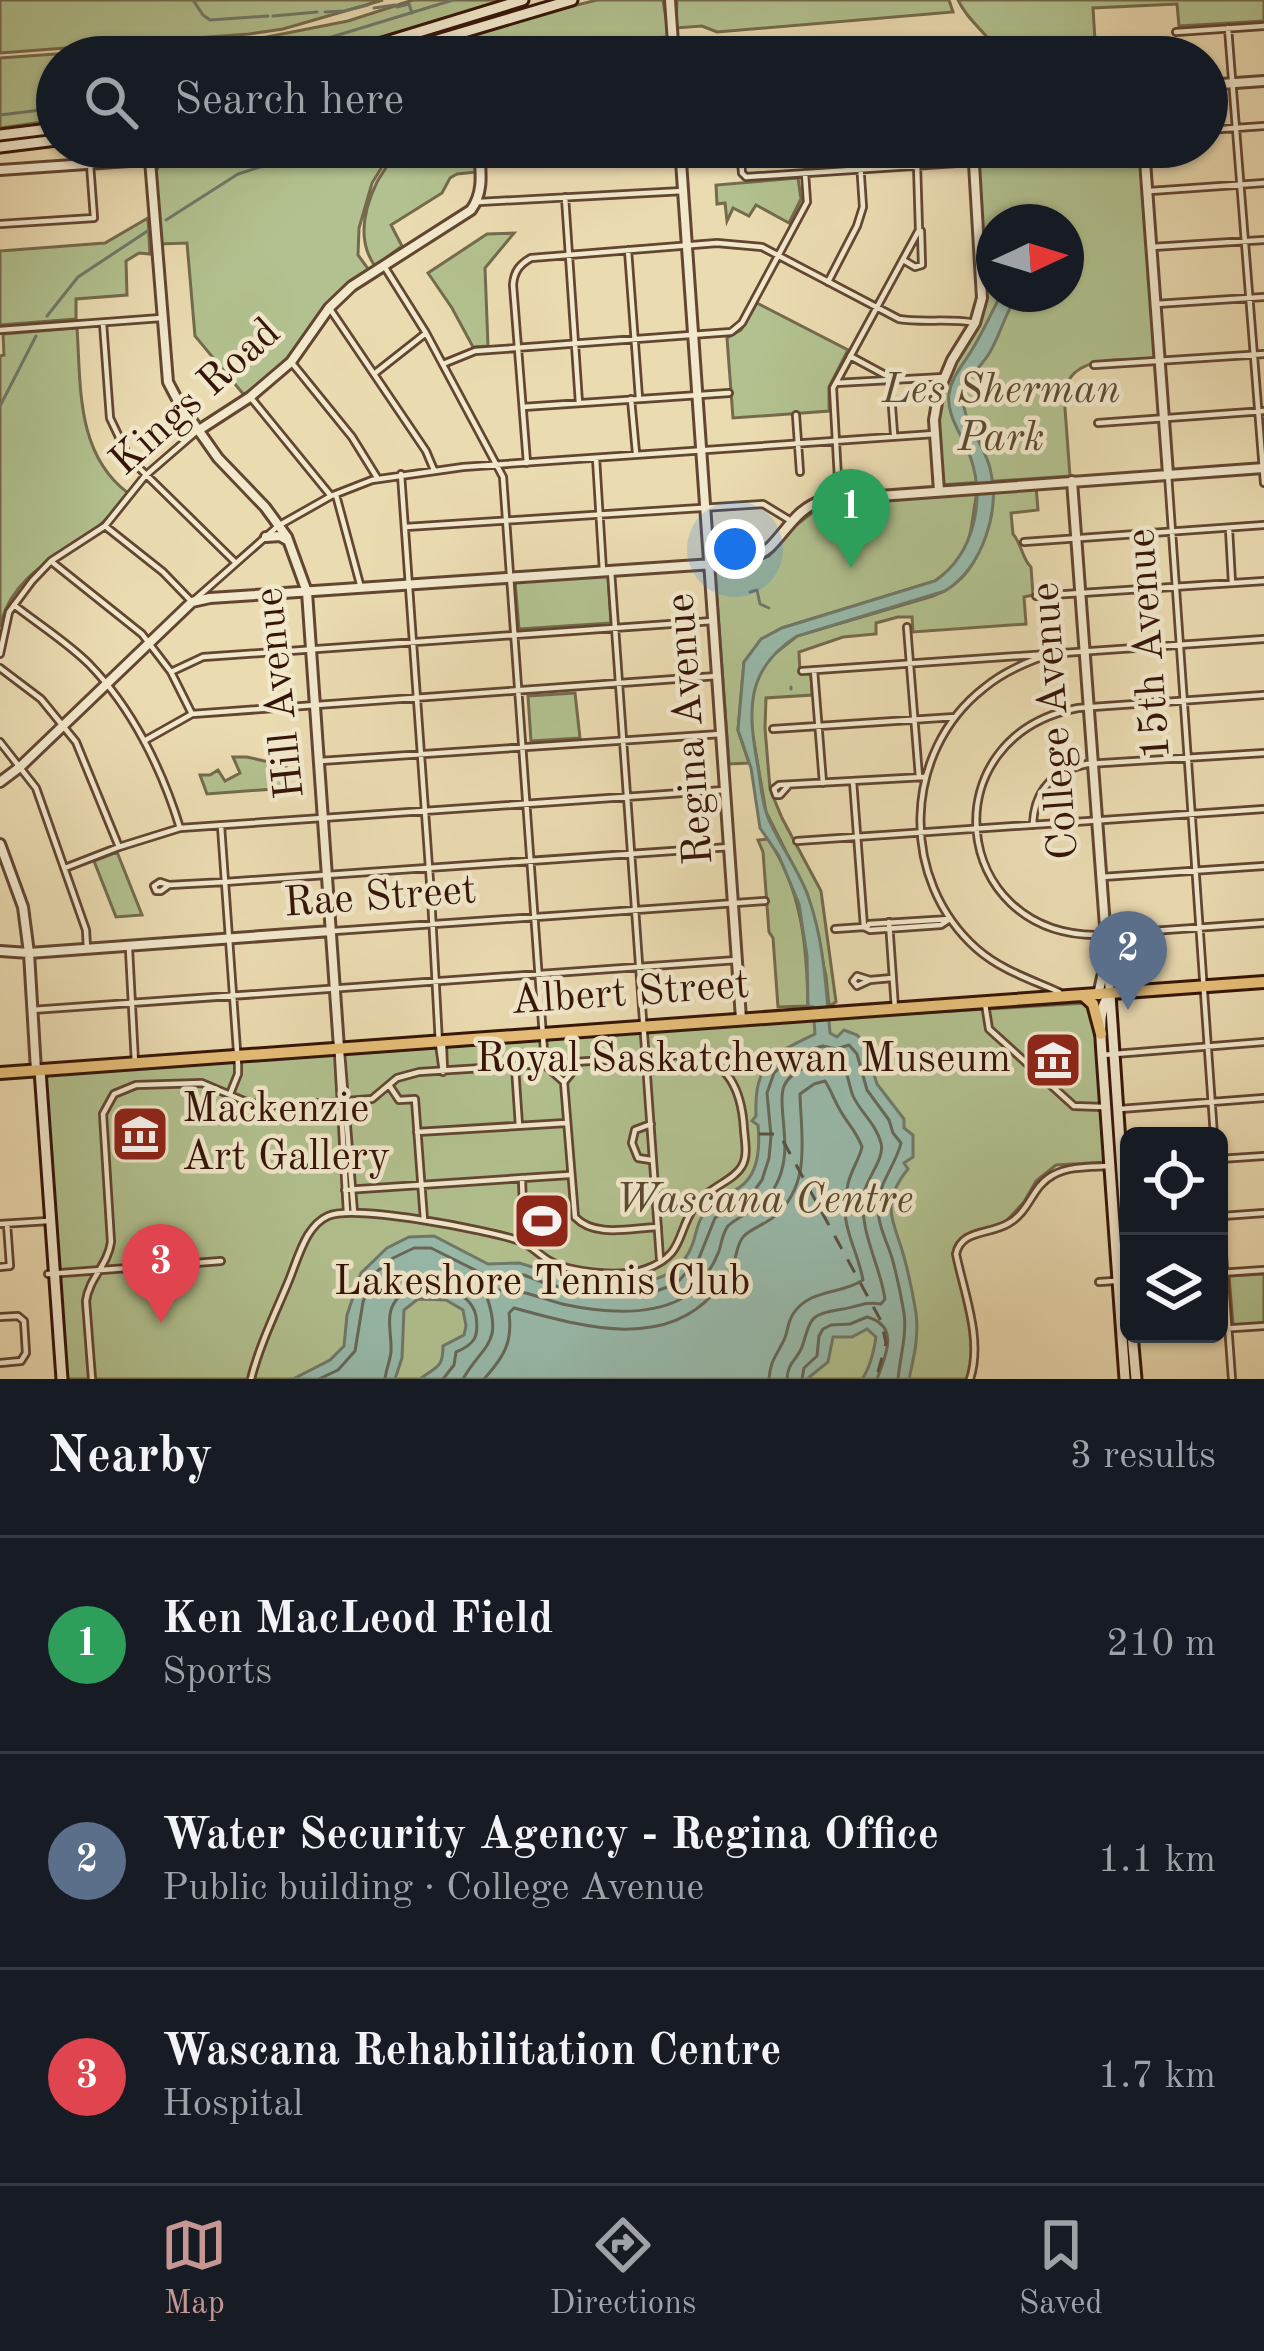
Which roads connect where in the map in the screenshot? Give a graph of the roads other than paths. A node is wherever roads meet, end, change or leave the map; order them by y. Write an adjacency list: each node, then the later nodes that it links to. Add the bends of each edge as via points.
1 (523, 0): 7 (main road)
2 (572, 0): 8 (main road)
3 (670, 0): 9 (street)
4 (1264, 26): 5 (street)
5 (1228, 28): 6 (street); 11 (street)
6 (1176, 32)
7 (406, 36)
8 (451, 36)
9 (673, 36)
10 (1264, 81): 11 (street)
11 (1234, 82): 12 (street); 14 (street)
12 (1228, 83)
13 (1264, 126): 14 (street)
14 (1237, 128): 15 (street); 34 (street)
15 (1228, 129)
16 (36, 131): 17 (main road)
17 (0, 135)
18 (36, 143): 19 (main road)
19 (0, 147)
20 (36, 168): 30 (street)
21 (90, 168): 39 (street, via 94,218)
22 (151, 168): 56 (street, Hill Avenue)
23 (480, 168): 38 (street)
24 (681, 168): 35 (street, Regina Avenue)
25 (742, 168): 32 (street, via 746,177)
26 (882, 168): 31 (street)
27 (916, 168): 40 (street)
28 (974, 168): 58 (street, via 983,289)
29 (1146, 168): 36 (street, 15th Avenue)
30 (0, 170)
31 (860, 170): 32 (street); 50 (street, via 863,207)
32 (805, 173): 47 (street, via 807,202)
33 (1264, 183): 34 (street)
34 (1242, 185): 36 (street); 42 (street)
35 (683, 190): 37 (street); 43 (street, Regina Avenue)
36 (1148, 191): 44 (street, 15th Avenue)
37 (566, 197): 38 (street); 46 (street)
38 (477, 202): 49 (street, Kings Road)
39 (0, 224)
40 (920, 225): 48 (street); 48 (street, via 924,262)
41 (1264, 240): 42 (street)
42 (1246, 241): 44 (street); 52 (street)
43 (686, 245): 45 (street); 47 (street, via 751,244); 61 (street, Regina Avenue)
44 (1152, 247): 53 (street, 15th Avenue)
45 (628, 250): 46 (street); 62 (street)
46 (569, 254): 63 (street); 64 (street, via 532,258 514,275)
47 (778, 255): 50 (street); 61 (street, via 738,328)
48 (902, 260): 54 (street)
49 (384, 266): 55 (street, Kings Road); 60 (street)
50 (828, 282): 54 (street)
51 (1264, 297): 52 (street)
52 (1250, 298): 53 (street); 65 (street)
53 (1156, 304): 68 (street, 15th Avenue)
54 (876, 307): 58 (street, via 905,321); 67 (street)
55 (329, 308): 69 (street, Kings Road); 72 (street)
56 (161, 318): 57 (street); 86 (street, Hill Avenue, via 168,382)
57 (103, 323): 59 (street); 101 (street, via 110,418)
58 (975, 323): 73 (street)
59 (0, 330)
60 (426, 333): 70 (street); 72 (street)
61 (692, 336): 62 (street); 77 (street, Regina Avenue)
62 (635, 340): 63 (street); 79 (street)
63 (575, 344): 64 (street); 80 (street)
64 (518, 348): 70 (street); 81 (street)
65 (1254, 355): 66 (street); 68 (street); 82 (street)
66 (1264, 355)
67 (850, 356): 74 (street); 75 (street)
68 (1160, 361): 71 (street); 84 (street, 15th Avenue)
69 (290, 362): 78 (street, Kings Road); 102 (street)
70 (443, 364): 95 (street)
71 (1094, 365)
72 (374, 374): 97 (street)
73 (944, 376): 74 (street); 87 (street)
74 (890, 380): 75 (street); 88 (street)
75 (835, 383): 89 (street)
76 (728, 393): 77 (street)
77 (697, 395): 79 (street); 91 (street, Regina Avenue)
78 (250, 397): 86 (street, Kings Road); 106 (street)
79 (635, 398): 80 (street); 92 (street)
80 (579, 403): 81 (street)
81 (523, 407): 94 (street)
82 (1261, 411): 84 (street); 96 (street)
83 (796, 415): 90 (street)
84 (1164, 418): 85 (street); 100 (street, 15th Avenue)
85 (1098, 423)
86 (199, 430): 101 (street, Kings Road); 114 (street, Hill Avenue)
87 (934, 434): 88 (street); 105 (street)
88 (894, 437): 89 (street)
89 (835, 440): 90 (street); 107 (street)
90 (798, 444): 91 (street); 98 (street)
91 (701, 451): 92 (street); 108 (street, Regina Avenue)
92 (636, 455): 93 (street)
93 (596, 458): 94 (street); 109 (street)
94 (526, 463): 95 (street)
95 (498, 464): 97 (street); 110 (street)
96 (1263, 468): 100 (street); 104 (street)
97 (434, 470): 99 (street)
98 (800, 472)
99 (400, 474): 102 (street); 115 (street)
100 (1168, 474): 103 (street); 117 (street, 15th Avenue)
101 (145, 476): 113 (street, Kings Road); 123 (street)
102 (378, 479): 106 (street)
103 (1072, 481): 105 (street); 119 (street, College Avenue)
104 (1264, 483)
105 (939, 490): 107 (street)
106 (333, 495): 114 (street); 132 (street)
107 (839, 498): 111 (street, via 814,503)
108 (705, 507): 109 (street); 111 (street, via 763,504); 124 (street, Regina Avenue)
109 (599, 513): 110 (street); 125 (street)
110 (506, 520): 115 (street); 126 (street)
111 (791, 521): 124 (street, via 767,550)
112 (1264, 525): 116 (street)
113 (105, 526): 122 (street, Kings Road); 137 (street)
114 (278, 526): 118 (street); 120 (street, Hill Avenue)
115 (405, 527): 129 (street)
116 (1229, 527): 117 (street); 128 (street)
117 (1172, 532): 119 (street); 131 (street, 15th Avenue)
118 (266, 536): 120 (street); 123 (street)
119 (1076, 538): 121 (street); 134 (street, College Avenue)
120 (289, 541): 133 (street, Hill Avenue)
121 (1024, 542)
122 (51, 561): 138 (street, Kings Road); 145 (street)
123 (235, 562): 130 (street)
124 (709, 564): 125 (street); 139 (street, Regina Avenue)
125 (607, 571): 126 (street); 140 (street)
126 (510, 578): 129 (street); 142 (street)
127 (1264, 580): 128 (street)
128 (1232, 583): 131 (street)
129 (408, 584): 132 (street); 144 (street)
130 (209, 586): 136 (street); 137 (street)
131 (1176, 586): 134 (street); 146 (street, 15th Avenue)
132 (361, 588): 133 (street)
133 (307, 592): 136 (street); 147 (street, Hill Avenue)
134 (1080, 593): 135 (street); 148 (street, College Avenue)
135 (1036, 596)
136 (210, 598): 137 (street)
137 (192, 602): 145 (street)
138 (14, 605): 149 (street, Kings Road); 160 (street)
139 (713, 621): 140 (street); 158 (street, Regina Avenue)
140 (616, 627): 142 (street); 159 (street)
141 (907, 627): 152 (street)
142 (514, 635): 144 (street); 161 (street)
143 (1264, 639): 146 (street)
144 (412, 642): 147 (street); 163 (street)
145 (150, 644): 157 (street); 160 (street)
146 (1180, 645): 148 (street); 164 (street, 15th Avenue)
147 (311, 649): 157 (street, via 203,657); 165 (street, Hill Avenue)
148 (1084, 651): 150 (street); 166 (street, College Avenue)
149 (0, 654)
150 (1050, 654): 151 (street); 155 (street)
151 (1007, 656): 152 (street); 155 (street)
152 (910, 663): 154 (street); 169 (street)
153 (0, 668): 170 (street)
154 (814, 670): 156 (street); 171 (street)
155 (1011, 670): 168 (street)
156 (802, 671)
157 (170, 672): 167 (street)
158 (717, 676): 159 (street); 173 (street, Regina Avenue)
159 (620, 683): 161 (street); 174 (street)
160 (107, 685): 170 (street); 176 (street)
161 (518, 691): 163 (street); 177 (street)
162 (1264, 695): 164 (street)
163 (416, 698): 165 (street); 179 (street)
164 (1184, 700): 166 (street); 180 (street, 15th Avenue)
165 (315, 705): 167 (street); 181 (street, Hill Avenue)
166 (1088, 707): 182 (street, College Avenue); 200 (street, via 1042,718 1004,746 981,785)
167 (193, 714): 176 (street)
168 (955, 717): 169 (street); 184 (street)
169 (914, 719): 171 (street); 184 (street)
170 (63, 726): 183 (street); 205 (street, via 87,763)
171 (819, 726): 172 (street); 187 (street)
172 (773, 729)
173 (721, 734): 174 (street); 189 (street, Regina Avenue)
174 (624, 740): 177 (street); 190 (street)
175 (0, 742): 183 (street)
176 (143, 742): 199 (street)
177 (522, 747): 179 (street); 191 (street)
178 (1264, 753): 180 (street)
179 (420, 755): 181 (street); 193 (street)
180 (1188, 757): 182 (street); 194 (street, 15th Avenue)
181 (319, 761): 195 (street, Hill Avenue)
182 (1093, 764): 196 (street, College Avenue); 198 (street, via 1050,780)
183 (20, 767): 186 (street); 210 (street, via 36,788)
184 (922, 777): 185 (street); 201 (street)
185 (853, 781): 187 (street); 202 (street)
186 (0, 782)
187 (823, 783): 188 (street)
188 (788, 786)
189 (725, 790): 190 (street); 206 (street, Regina Avenue)
190 (628, 796): 191 (street); 207 (street)
191 (526, 804): 193 (street); 208 (street)
192 (1264, 809): 194 (street)
193 (424, 811): 195 (street); 211 (street)
194 (1192, 814): 196 (street); 212 (street, 15th Avenue)
195 (323, 818): 197 (street); 213 (street, Hill Avenue)
196 (1096, 821): 198 (street); 214 (street, College Avenue)
197 (221, 825): 199 (street); 215 (street)
198 (1033, 825): 200 (street)
199 (180, 828): 205 (street)
200 (976, 829): 201 (street); 229 (street, via 986,869 1016,907 1059,931)
201 (920, 833): 202 (street); 221 (street)
202 (857, 837): 203 (street); 225 (street)
203 (797, 841)
204 (0, 844): 234 (street, via 23,907)
205 (119, 847): 210 (street)
206 (730, 847): 207 (street); 218 (street, Regina Avenue)
207 (632, 854): 208 (street); 219 (street)
208 (530, 862): 211 (street); 220 (street)
209 (1264, 866): 212 (street)
210 (64, 868): 232 (street)
211 (429, 868): 213 (street); 223 (street)
212 (1196, 870): 214 (street); 226 (street, 15th Avenue)
213 (327, 875): 215 (street); 228 (street, Hill Avenue)
214 (1101, 877): 229 (street, College Avenue)
215 (225, 883): 216 (street); 230 (street)
216 (170, 885)
217 (765, 901): 218 (street, Rae Street)
218 (734, 903): 219 (street, Rae Street); 235 (street, Regina Avenue)
219 (636, 910): 220 (street, Rae Street); 236 (street)
220 (533, 917): 223 (street, Rae Street); 237 (street)
221 (950, 919): 224 (street); 244 (street, via 982,954)
222 (1264, 922): 226 (street)
223 (433, 924): 228 (street, Rae Street); 240 (street)
224 (889, 926): 225 (street); 238 (street)
225 (865, 927): 227 (street)
226 (1200, 927): 229 (street); 242 (street, 15th Avenue)
227 (835, 928)
228 (331, 932): 230 (street, Rae Street); 243 (street, Hill Avenue)
229 (1105, 934): 245 (street, College Avenue)
230 (229, 939): 231 (street, Rae Street); 246 (street)
231 (129, 946): 232 (street, Rae Street); 248 (street)
232 (87, 949): 234 (street, Rae Street)
233 (0, 951): 234 (street, Rae Street)
234 (29, 953): 251 (street)
235 (737, 960): 236 (street); 252 (street, Regina Avenue)
236 (640, 966): 237 (street); 253 (street)
237 (537, 975): 240 (street); 254 (street)
238 (893, 978): 239 (street); 249 (street)
239 (870, 980)
240 (436, 981): 243 (street); 256 (street)
241 (1264, 982): 242 (main road, Albert Street)
242 (1204, 987): 245 (main road, Albert Street); 258 (street, 15th Avenue)
243 (335, 988): 246 (street); 259 (street, Hill Avenue)
244 (1044, 992): 247 (main road, Albert Street); 250 (main road, Albert Street)
245 (1104, 994): 247 (main road, Albert Street); 255 (main road, College Avenue); 260 (main road, College Avenue)
246 (233, 995): 248 (street); 261 (street)
247 (1084, 996): 255 (main road)
248 (132, 1004): 251 (street); 263 (street)
249 (893, 1009): 250 (main road, Albert Street); 252 (main road, Albert Street)
250 (986, 1009): 276 (street, via 989,1029 1075,1106)
251 (32, 1010): 267 (street)
252 (745, 1018): 253 (main road, Albert Street)
253 (644, 1026): 254 (main road, Albert Street); 262 (street)
254 (543, 1033): 256 (main road, Albert Street); 265 (street)
255 (1101, 1034): 260 (main road, College Avenue)
256 (440, 1041): 259 (main road, Albert Street); 269 (street)
257 (1264, 1042): 258 (street)
258 (1208, 1046): 260 (street); 275 (street, 15th Avenue)
259 (339, 1048): 261 (main road, Albert Street); 274 (street)
260 (1108, 1054): 276 (main road, College Avenue)
261 (237, 1056): 263 (main road, Albert Street); 272 (street)
262 (646, 1058): 264 (street); 278 (street); 300 (street, via 701,1056 720,1066 741,1102 745,1135 740,1170 697,1203 676,1250)
263 (136, 1063): 267 (main road, Albert Street)
264 (580, 1063): 265 (street); 270 (street)
265 (545, 1065): 266 (street); 270 (street)
266 (515, 1067): 269 (street); 279 (street)
267 (36, 1070): 268 (main road, Albert Street); 294 (main road)
268 (0, 1072)
269 (443, 1072): 271 (street, via 410,1073)
270 (563, 1082): 277 (street)
271 (389, 1085): 274 (street, via 372,1099); 281 (street, via 399,1100 415,1099)
272 (230, 1094): 274 (street, via 272,1106); 297 (street, via 189,1082 128,1086 110,1098 103,1126)
273 (1264, 1098): 275 (street)
274 (343, 1102): 289 (street)
275 (1212, 1102): 276 (street); 280 (street, 15th Avenue)
276 (1112, 1108): 285 (main road, College Avenue)
277 (566, 1123): 279 (street); 286 (street)
278 (651, 1124): 284 (street); 284 (street, via 635,1130 632,1143 638,1158)
279 (519, 1126): 281 (street)
280 (1213, 1127)
281 (417, 1132): 288 (street)
282 (1264, 1156): 283 (street)
283 (1228, 1158)
284 (653, 1161): 296 (street)
285 (1120, 1166): 320 (street, via 1058,1172 1015,1220 959,1243 975,1345)
286 (569, 1175): 287 (street); 296 (street, via 572,1212 583,1225)
287 (522, 1178): 288 (street); 298 (street)
288 (422, 1185): 289 (street); 293 (street)
289 (349, 1190): 290 (street)
290 (351, 1213): 293 (street); 319 (street, via 326,1216 306,1239)
291 (1264, 1213): 292 (street)
292 (1228, 1215)
293 (424, 1220): 298 (street)
294 (47, 1221): 295 (street); 307 (main road)
295 (4, 1224): 301 (street, via 10,1266)
296 (658, 1226): 300 (street)
297 (111, 1242): 302 (street); 303 (street)
298 (524, 1242): 300 (street, via 583,1271 642,1271)
299 (221, 1261): 302 (street)
300 (660, 1262)
301 (0, 1267)
302 (114, 1269): 303 (street)
303 (100, 1270): 305 (street); 310 (street)
304 (1264, 1270): 306 (street)
305 (83, 1271): 307 (street); 310 (street)
306 (1228, 1273)
307 (51, 1274): 317 (main road)
308 (1120, 1280): 309 (street)
309 (1099, 1282)
310 (86, 1301): 318 (street)
311 (0, 1317): 316 (street, via 24,1321 26,1353)
312 (1264, 1326): 313 (street)
313 (1228, 1329): 323 (street)
314 (1125, 1343): 321 (main road, College Avenue)
315 (1127, 1343): 322 (main road, College Avenue)
316 (0, 1363)
317 (59, 1379)
318 (92, 1379)
319 (251, 1379)
320 (970, 1379)
321 (1125, 1379)
322 (1136, 1379)
323 (1232, 1379)

